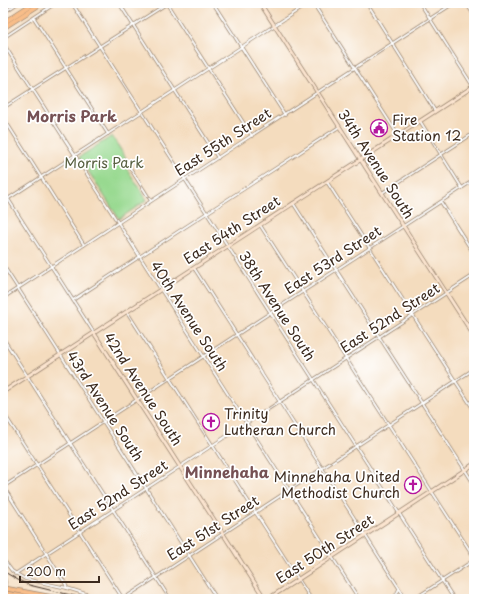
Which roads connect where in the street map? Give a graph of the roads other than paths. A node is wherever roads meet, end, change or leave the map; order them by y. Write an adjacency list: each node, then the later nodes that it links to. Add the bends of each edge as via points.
1 (18, 3): 16 (street)
2 (34, 3): 20 (highway)
3 (42, 3): 23 (highway)
4 (56, 3): 18 (street)
5 (72, 3): 27 (street, 38th Avenue South)
6 (119, 3): 21 (street)
7 (167, 3): 21 (street); 31 (street)
8 (213, 3): 28 (street)
9 (260, 3): 22 (street, 34th Avenue South)
10 (309, 3): 22 (street)
11 (313, 3): 30 (street)
12 (367, 3): 26 (street)
13 (420, 3): 19 (street)
14 (454, 3): 19 (street, East 55th Street)
15 (466, 3): 17 (street)
16 (3, 13)
17 (474, 15)
18 (34, 18): 24 (street); 29 (street)
19 (430, 19): 26 (street, East 55th Street); 32 (street)
20 (3, 23)
21 (133, 25): 27 (street); 34 (street)
22 (275, 26): 28 (street); 35 (street, 34th Avenue South)
23 (3, 28)
24 (3, 38)
25 (3, 43): 33 (street, 40th Avenue South)
26 (392, 43): 30 (street, East 55th Street); 37 (street)
27 (100, 46): 29 (street); 38 (street, 38th Avenue South)
28 (241, 47): 31 (street); 39 (street)
29 (65, 68): 33 (street); 44 (street)
30 (355, 68): 35 (street, East 55th Street); 45 (street)
31 (208, 69): 34 (street); 46 (street)
32 (474, 87): 37 (street, East 54th Street)
33 (32, 89): 36 (street); 48 (street, 40th Avenue South)
34 (175, 91): 38 (street); 49 (street)
35 (317, 93): 39 (street, East 55th Street); 42 (street, 34th Avenue South)
36 (3, 108)
37 (435, 111): 41 (street, East 54th Street)
38 (141, 112): 44 (street); 53 (street, 38th Avenue South)
39 (284, 115): 46 (street, East 55th Street)
40 (3, 117): 52 (street)
41 (420, 121): 45 (street, East 54th Street); 47 (street)
42 (339, 127): 51 (street, 34th Avenue South); 64 (street)
43 (474, 133): 47 (street)
44 (108, 134): 48 (street)
45 (398, 135): 51 (street, East 54th Street)
46 (252, 136): 49 (street, East 55th Street)
47 (441, 155): 56 (street); 58 (street)
48 (75, 156): 52 (street); 65 (street, 40th Avenue South)
49 (218, 158): 53 (street, East 55th Street)
50 (125, 160): 60 (street)
51 (360, 160): 55 (street, East 54th Street); 58 (street, 34th Avenue South)
52 (42, 178): 59 (street); 68 (street)
53 (184, 179): 60 (street, East 55th Street); 64 (street, 38th Avenue South)
54 (474, 180): 56 (street, East 53rd Street)
55 (327, 182): 63 (street, East 54th Street); 70 (street)
56 (462, 188): 62 (street, East 53rd Street)
57 (3, 191): 59 (street, 42nd Avenue South)
58 (382, 193): 67 (street, 34th Avenue South)
59 (8, 199): 61 (street); 74 (street, 42nd Avenue South)
60 (151, 201): 65 (street, East 55th Street)
61 (3, 202)
62 (441, 202): 67 (street, East 53rd Street); 71 (street)
63 (293, 203): 66 (street, East 54th Street); 76 (street)
64 (206, 213): 69 (street, 38th Avenue South); 72 (street)
65 (117, 223): 68 (street, East 55th Street); 72 (street, 40th Avenue South)
66 (260, 225): 69 (street, East 54th Street); 80 (street)
67 (403, 226): 70 (street, East 53rd Street); 81 (street, 34th Avenue South)
68 (84, 244): 74 (street, East 55th Street)
69 (227, 246): 75 (street, East 54th Street); 85 (street, 38th Avenue South)
70 (370, 248): 76 (street, East 53rd Street); 86 (street)
71 (474, 254)
72 (139, 256): 79 (street, 40th Avenue South); 83 (street)
73 (3, 265): 78 (street, 43rd Avenue South)
74 (51, 266): 78 (street, East 55th Street); 83 (street, 42nd Avenue South)
75 (194, 268): 79 (street, East 54th Street); 90 (street)
76 (336, 270): 80 (street, East 53rd Street); 91 (street)
77 (474, 275): 81 (street, East 52nd Street)
78 (18, 288): 82 (street, East 55th Street); 94 (street, 43rd Avenue South)
79 (160, 290): 84 (street, East 54th Street); 95 (street, 40th Avenue South)
80 (303, 291): 85 (street, East 53rd Street); 96 (street)
81 (446, 293): 86 (street, East 52nd Street); 88 (street, 34th Avenue South)
82 (3, 298)
83 (73, 300): 89 (street, 42nd Avenue South)
84 (127, 312): 89 (street, East 54th Street); 99 (street)
85 (270, 313): 90 (street, East 53rd Street); 100 (street, 38th Avenue South)
86 (413, 314): 91 (street, East 52nd Street); 101 (street)
87 (474, 323): 88 (street)
88 (468, 327): 92 (street, 34th Avenue South)
89 (94, 333): 94 (street, East 54th Street); 103 (street, 42nd Avenue South)
90 (236, 335): 95 (street, East 53rd Street); 104 (street)
91 (379, 336): 96 (street, East 52nd Street); 105 (street)
92 (474, 336)
93 (3, 338): 98 (street)
94 (61, 355): 98 (street, East 54th Street); 108 (street, 43rd Avenue South)
95 (203, 356): 99 (street, East 53rd Street); 109 (street, 40th Avenue South)
96 (346, 358): 100 (street, East 52nd Street); 110 (street)
97 (474, 369): 101 (street, East 51st Street)
98 (27, 376): 102 (street, East 54th Street); 111 (street)
99 (170, 378): 103 (street, East 53rd Street); 112 (street)
100 (312, 380): 104 (street, East 52nd Street); 113 (street, 38th Avenue South)
101 (455, 382): 105 (street, East 51st Street); 106 (street)
102 (3, 392)
103 (137, 400): 108 (street, East 53rd Street); 116 (street, 42nd Avenue South)
104 (279, 402): 109 (street, East 52nd Street); 117 (street)
105 (422, 403): 110 (street, East 51st Street); 118 (street)
106 (474, 410)
107 (3, 412): 115 (street)
108 (103, 422): 111 (street, East 53rd Street); 121 (street, 43rd Avenue South)
109 (246, 423): 112 (street, East 52nd Street); 122 (street, 40th Avenue South)
110 (389, 425): 113 (street, East 51st Street); 123 (street)
111 (70, 443): 115 (street, East 53rd Street); 124 (street)
112 (213, 445): 116 (street, East 52nd Street); 125 (street)
113 (356, 447): 117 (street, East 51st Street); 126 (street, 38th Avenue South)
114 (474, 464): 118 (street, East 50th Street)
115 (37, 465): 120 (street, East 53rd Street); 127 (street)
116 (179, 467): 121 (street, East 52nd Street); 128 (street, 42nd Avenue South)
117 (322, 469): 122 (street, East 51st Street); 129 (street)
118 (465, 470): 119 (street); 123 (street, East 50th Street)
119 (474, 484)
120 (3, 487): 130 (street)
121 (146, 488): 124 (street, East 52nd Street); 131 (street, 43rd Avenue South)
122 (289, 490): 125 (street, East 51st Street); 132 (street, 40th Avenue South)
123 (432, 492): 126 (street, East 50th Street); 133 (street)
124 (113, 510): 127 (street, East 52nd Street); 137 (street)
125 (256, 512): 128 (street, East 51st Street); 138 (street)
126 (398, 514): 129 (street, East 50th Street); 139 (street, 38th Avenue South)
127 (80, 532): 130 (street, East 52nd Street); 148 (street)
128 (222, 534): 131 (street, East 51st Street); 151 (street, 42nd Avenue South)
129 (365, 535): 132 (street, East 50th Street); 142 (street)
130 (46, 554): 135 (street, East 52nd Street); 141 (street)
131 (189, 556): 137 (street, East 51st Street); 150 (street, 43rd Avenue South)
132 (332, 557): 138 (street, East 50th Street); 154 (street, 40th Avenue South)
133 (474, 558): 139 (street)
134 (3, 559): 135 (street)
135 (15, 574): 141 (street, via 25,579)
136 (3, 576): 140 (street)
137 (156, 577): 148 (street, East 51st Street); 149 (street)
138 (298, 579): 152 (street, East 50th Street); 153 (street)
139 (442, 580): 158 (street); 159 (street, 38th Avenue South)
140 (4, 588): 143 (street); 146 (highway)
141 (67, 588): 147 (street)
142 (399, 589): 144 (street); 157 (street)
143 (4, 593): 145 (highway)
144 (395, 597): 155 (street); 156 (street)
145 (38, 599)
146 (62, 599)
147 (102, 599)
148 (123, 599)
149 (170, 599)
150 (217, 599)
151 (264, 599)
152 (268, 599)
153 (311, 599)
154 (359, 599)
155 (386, 599)
156 (402, 599)
157 (406, 599)
158 (414, 599)
159 (454, 599)

